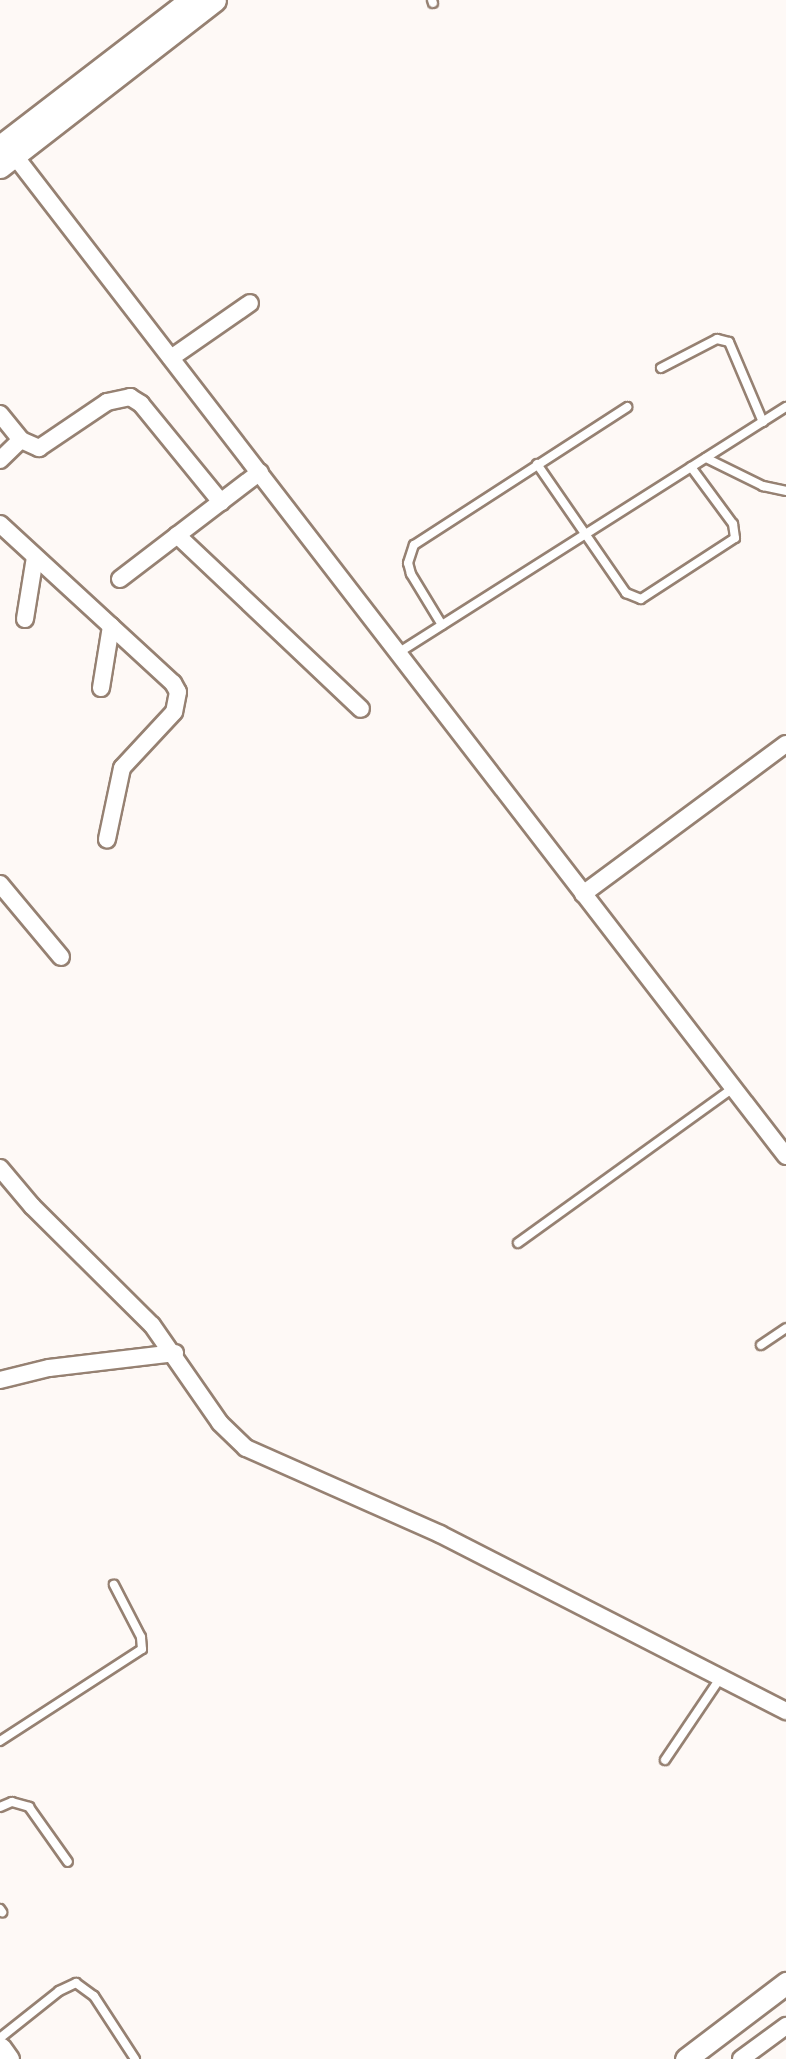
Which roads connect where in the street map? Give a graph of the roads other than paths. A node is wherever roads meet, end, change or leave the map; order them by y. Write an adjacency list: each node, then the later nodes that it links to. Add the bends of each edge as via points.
1 (190, 0): 3 (street)
2 (215, 0): 3 (street)
3 (4, 150): 5 (street)
4 (250, 303): 5 (street)
5 (171, 358): 16 (street)
6 (661, 368): 10 (lane, via 717,339 729,342)
7 (627, 407): 14 (lane)
8 (786, 407): 10 (lane)
9 (0, 414): 11 (street)
10 (763, 422): 12 (lane)
11 (21, 440): 13 (street); 18 (street, via 30,447 47,446 107,402 130,397 141,404)
12 (706, 458): 15 (lane); 17 (lane, via 763,486)
13 (0, 460)
14 (537, 464): 20 (lane); 25 (lane, via 414,545 408,563 411,574)
15 (691, 467): 20 (lane); 20 (lane, via 733,524 735,538 729,545 646,597 635,599 626,593)
16 (260, 472): 18 (street); 27 (street)
17 (786, 491)
18 (221, 502): 21 (street)
19 (0, 524): 22 (street)
20 (585, 534): 25 (lane)
21 (177, 535): 23 (street); 29 (street)
22 (34, 557): 24 (street); 26 (street)
23 (120, 579)
24 (25, 619)
25 (442, 625): 27 (lane)
26 (111, 626): 28 (street); 31 (street, via 173,683 178,701 174,712 122,768)
27 (398, 653): 33 (street)
28 (101, 688)
29 (361, 709)
30 (786, 744): 33 (street)
31 (107, 839)
32 (0, 884): 34 (street)
33 (583, 894): 35 (street)
34 (61, 957)
35 (733, 1088): 36 (street); 38 (lane)
36 (786, 1156)
37 (0, 1168): 41 (street, via 32,1206 132,1302)
38 (518, 1243)
39 (786, 1328): 40 (lane)
40 (761, 1345)
41 (175, 1353): 42 (street, via 50,1368); 44 (street, via 220,1423 260,1457 440,1534)
42 (0, 1380)
43 (114, 1585): 46 (lane, via 141,1637 142,1649)
44 (721, 1677): 45 (street); 47 (lane)
45 (786, 1711)
46 (0, 1741)
47 (665, 1760)
48 (0, 1807): 49 (lane, via 12,1802 29,1807)
49 (68, 1862)
50 (786, 1983): 56 (street)
51 (786, 2026): 57 (street)
52 (0, 2038): 55 (lane, via 59,1991 76,1983 94,1996)
53 (0, 2048): 54 (street)
54 (8, 2059)
55 (135, 2059)
56 (686, 2059)
57 (741, 2059)

